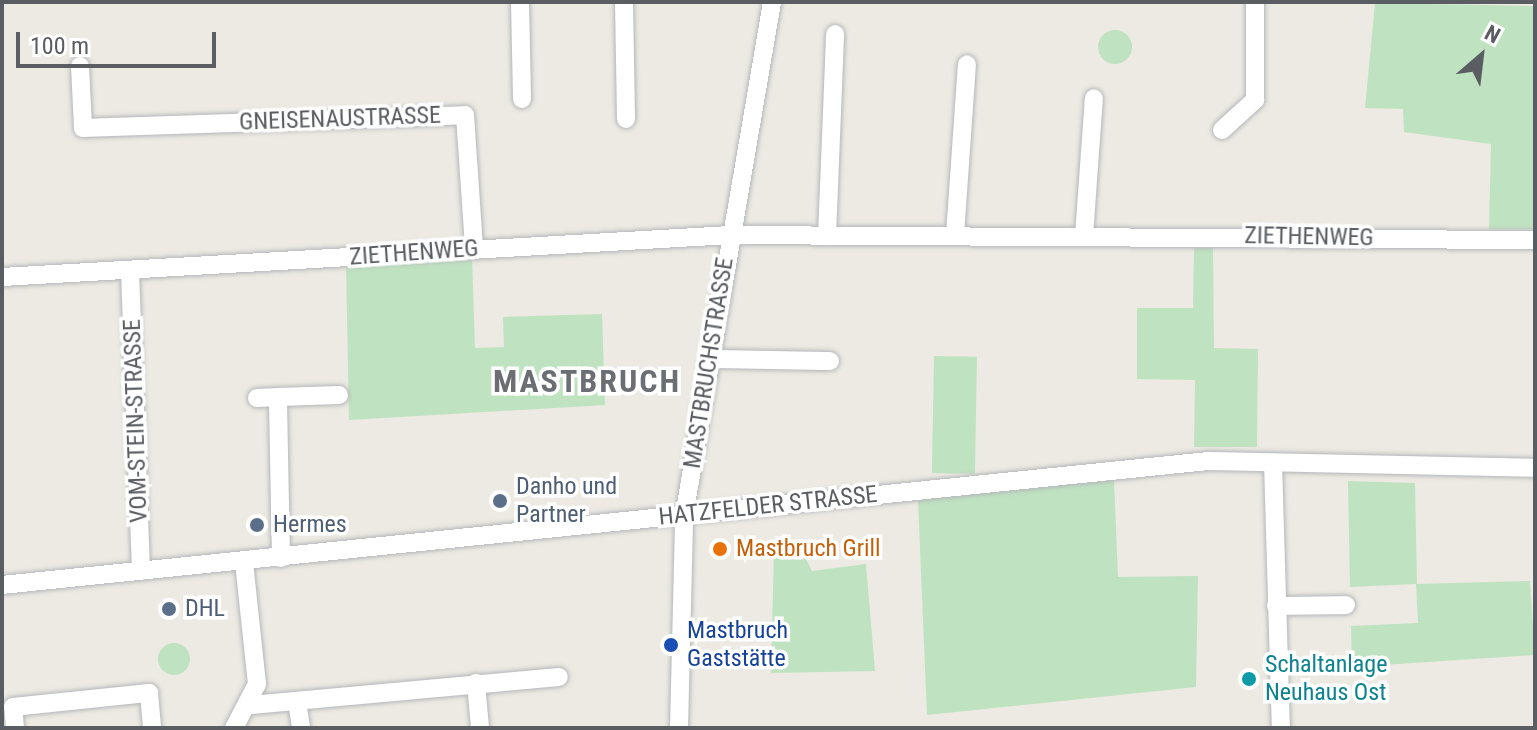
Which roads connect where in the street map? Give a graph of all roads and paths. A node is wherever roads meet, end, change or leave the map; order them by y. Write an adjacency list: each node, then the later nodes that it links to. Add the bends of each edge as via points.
1 (520, 2): 9 (street)
2 (624, 2): 10 (street)
3 (772, 2): 12 (street, MASTBRUCHSTRASSE)
4 (1255, 2): 11 (street, via 1255,100)
5 (835, 34): 14 (street)
6 (967, 64): 13 (street)
7 (80, 66): 17 (street, GNEISENAUSTRASSE, via 83,135 465,115)
8 (1094, 98): 15 (street)
9 (522, 99)
10 (626, 119)
11 (1222, 130)
12 (730, 235): 14 (street, ZIETHENWEG); 17 (street, ZIETHENWEG); 20 (street, MASTBRUCHSTRASSE)
13 (955, 235): 14 (street, ZIETHENWEG); 15 (street, ZIETHENWEG)
14 (827, 236)
15 (1084, 236): 16 (street, ZIETHENWEG)
16 (1535, 240)
17 (474, 248): 18 (street, ZIETHENWEG)
18 (130, 271): 19 (street, ZIETHENWEG); 30 (street, VOM-STEIN-STRASSE)
19 (2, 277)
20 (712, 359): 21 (street); 27 (street, MASTBRUCHSTRASSE)
21 (830, 361)
22 (339, 395): 23 (street)
23 (278, 397): 24 (street); 28 (street)
24 (257, 398)
25 (1273, 463): 26 (street, HATZFELDER STRASSE); 27 (street, HATZFELDER STRASSE, via 1052,474); 33 (street)
26 (1535, 468)
27 (684, 516): 28 (street, HATZFELDER STRASSE); 43 (street, MASTBRUCHSTRASSE)
28 (281, 558): 29 (street, HATZFELDER STRASSE)
29 (244, 563): 30 (street, HATZFELDER STRASSE); 37 (street, via 257,684)
30 (141, 571): 31 (street, HATZFELDER STRASSE)
31 (2, 585)
32 (1346, 605): 33 (street)
33 (1276, 606): 44 (street)
34 (559, 677): 35 (street)
35 (476, 683): 36 (street); 42 (street)
36 (297, 702): 37 (street); 41 (street)
37 (251, 705): 40 (street)
38 (15, 728): 39 (street, via 13,707 149,693)
39 (152, 728)
40 (234, 728)
41 (301, 728)
42 (480, 728)
43 (679, 728)
44 (1281, 728)

